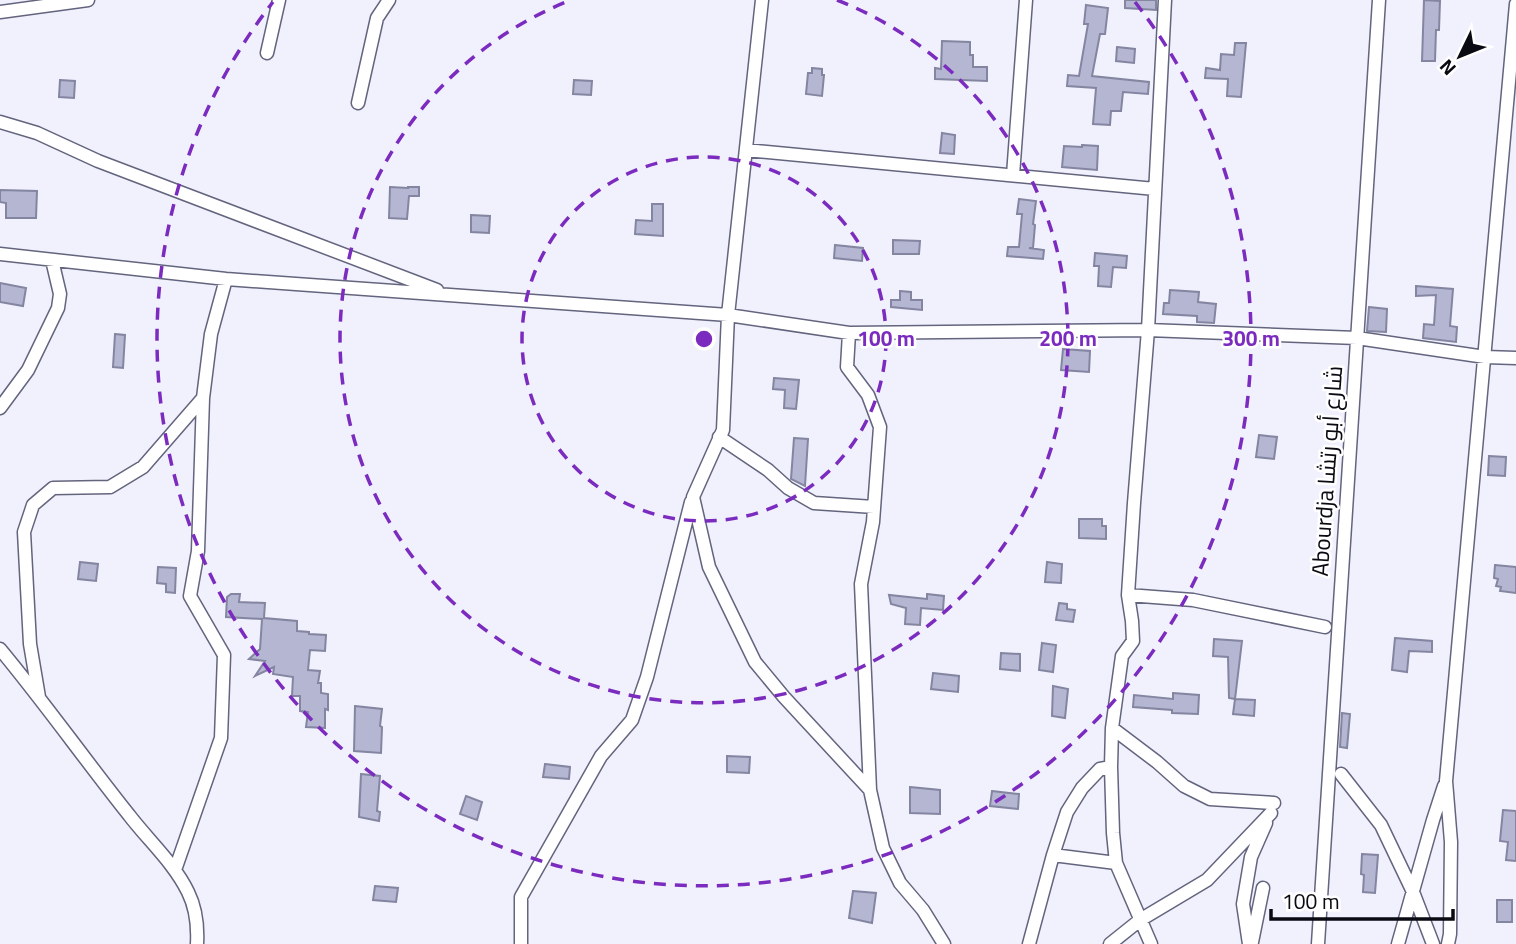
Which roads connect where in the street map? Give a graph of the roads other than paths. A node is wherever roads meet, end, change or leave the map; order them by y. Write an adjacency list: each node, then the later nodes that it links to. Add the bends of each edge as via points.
1 (37, 0): 10 (street)
2 (88, 0): 10 (street)
3 (279, 0): 12 (street)
4 (389, 0): 13 (street, via 377,18)
5 (762, 0): 15 (street)
6 (1026, 0): 16 (street)
7 (1165, 0): 17 (street)
8 (1379, 0): 25 (street, Abourdja شارع أبو رتشا)
9 (1516, 4): 26 (street)
10 (58, 5): 11 (street)
11 (0, 12)
12 (267, 53)
13 (358, 103)
14 (0, 122): 21 (street)
15 (746, 150): 16 (street); 22 (street)
16 (1013, 175): 17 (street)
17 (1155, 189): 23 (street)
18 (0, 254): 19 (street)
19 (52, 260): 20 (street); 29 (street, via 60,295 58,308 27,370)
20 (226, 279): 21 (street); 28 (street, via 211,334)
21 (450, 295): 22 (street)
22 (728, 315): 24 (street); 30 (street)
23 (1148, 330): 24 (street); 25 (street); 33 (street)
24 (849, 334): 32 (street, via 847,367 868,395 880,427)
25 (1357, 338): 26 (street); 56 (street, Abourdja شارع أبو رتشا)
26 (1485, 357): 27 (street); 40 (street)
27 (1516, 358)
28 (203, 398): 36 (street, via 143,467 110,487 53,488 33,505 24,532 30,643); 45 (street, via 198,551 190,596 224,655 221,738)
29 (0, 408)
30 (719, 437): 31 (street); 32 (street, via 814,503)
31 (693, 497): 41 (street, via 709,567 755,662); 50 (street, via 632,720 601,755 521,897)
32 (874, 507): 41 (street, via 861,584)
33 (1128, 595): 34 (street, via 1193,600); 37 (street, via 1133,641 1122,656)
34 (1325, 627)
35 (0, 649): 36 (street)
36 (39, 696): 45 (street)
37 (1112, 728): 38 (street); 42 (street, via 1184,786 1210,799)
38 (1111, 767): 43 (street, via 1100,769 1082,788 1067,811); 44 (street)
39 (1341, 774): 47 (street, via 1381,825)
40 (1446, 781): 47 (street); 59 (street, via 1451,842)
41 (870, 790): 51 (street, via 883,848 900,883)
42 (1274, 803)
43 (1053, 855): 44 (street); 52 (street)
44 (1116, 863): 48 (street)
45 (175, 870): 49 (street, via 195,908)
46 (1263, 888): 55 (street)
47 (1413, 892): 57 (street); 58 (street)
48 (1140, 920): 53 (street); 54 (street); 55 (street, via 1207,880 1271,813 1251,857 1243,904)
49 (197, 944)
50 (521, 944)
51 (944, 944)
52 (1028, 944)
53 (1110, 944)
54 (1151, 944)
55 (1250, 944)
56 (1318, 944)
57 (1398, 944)
58 (1433, 944)
59 (1448, 944)

